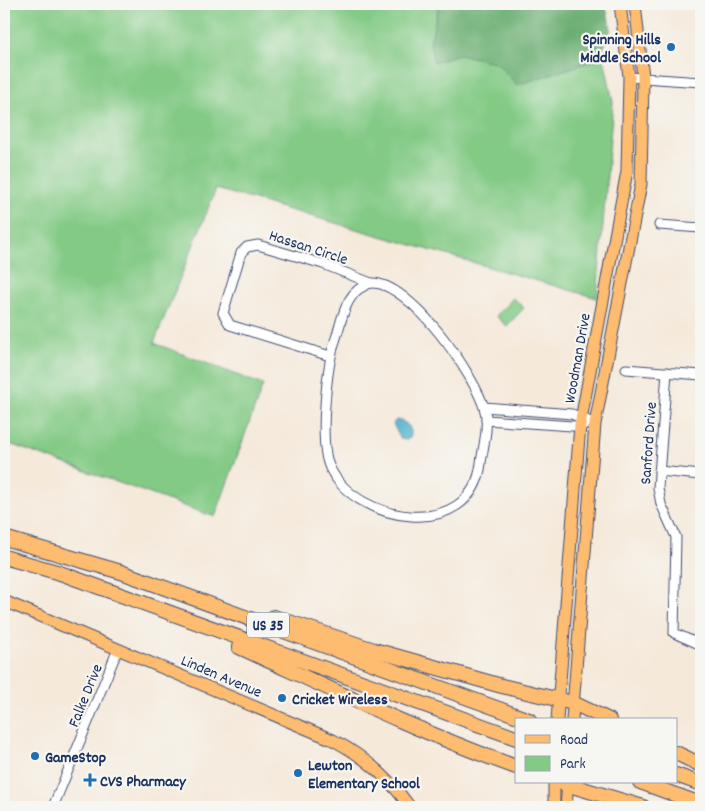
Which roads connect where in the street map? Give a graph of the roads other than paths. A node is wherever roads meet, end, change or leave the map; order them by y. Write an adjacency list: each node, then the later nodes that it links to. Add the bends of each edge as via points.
1 (620, 4): 3 (main road, Woodman Drive)
2 (635, 4): 4 (main road, Woodman Drive)
3 (629, 77): 4 (street); 15 (main road, Woodman Drive, via 629,151 624,193)
4 (643, 77): 5 (street); 16 (main road, Woodman Drive, via 641,184)
5 (701, 82)
6 (659, 225): 7 (street)
7 (701, 228)
8 (371, 283): 9 (street, Hassan Circle, via 350,297); 9 (street, Hassan Circle, via 323,264 258,245 247,247 241,253 223,314 230,325); 13 (street, Hassan Circle, via 391,287 431,323 459,362)
9 (330, 356): 14 (street, Hassan Circle, via 324,441 326,459 346,489 375,506 423,518 457,506 477,481)
10 (626, 369): 11 (street)
11 (667, 372): 12 (street); 17 (street, Sanford Drive)
12 (701, 375)
13 (484, 408): 14 (street, Hassan Circle); 15 (street, via 572,414)
14 (486, 420): 15 (street)
15 (581, 422): 16 (street); 26 (main road, Woodman Drive)
16 (595, 424): 27 (main road, Woodman Drive)
17 (659, 471): 18 (street); 24 (street, Sanford Drive, via 659,496 673,528 677,547 674,633)
18 (701, 475)
19 (4, 538): 21 (highway, US 35)
20 (4, 557): 23 (highway, US 35, via 60,573)
21 (121, 572): 26 (highway, via 240,606 374,650); 28 (highway, US 35)
22 (4, 601): 25 (main road, Linden Avenue)
23 (175, 616): 32 (highway, US 35); 35 (highway, via 394,720)
24 (701, 645)
25 (118, 649): 43 (street, Falke Drive); 44 (main road, Linden Avenue, via 339,744 376,770)
26 (559, 700): 27 (highway); 29 (main road, Woodman Drive)
27 (573, 702): 30 (main road, Woodman Drive); 31 (highway)
28 (523, 718)
29 (557, 718)
30 (572, 718)
31 (605, 718)
32 (515, 738)
33 (678, 754): 34 (highway)
34 (701, 765)
35 (515, 767)
36 (678, 776): 41 (highway)
37 (562, 784): 45 (main road)
38 (562, 784): 46 (main road)
39 (565, 784): 47 (highway)
40 (646, 784): 42 (highway)
41 (701, 784)
42 (701, 804)
43 (53, 807)
44 (410, 807)
45 (554, 807)
46 (566, 807)
47 (643, 807)

